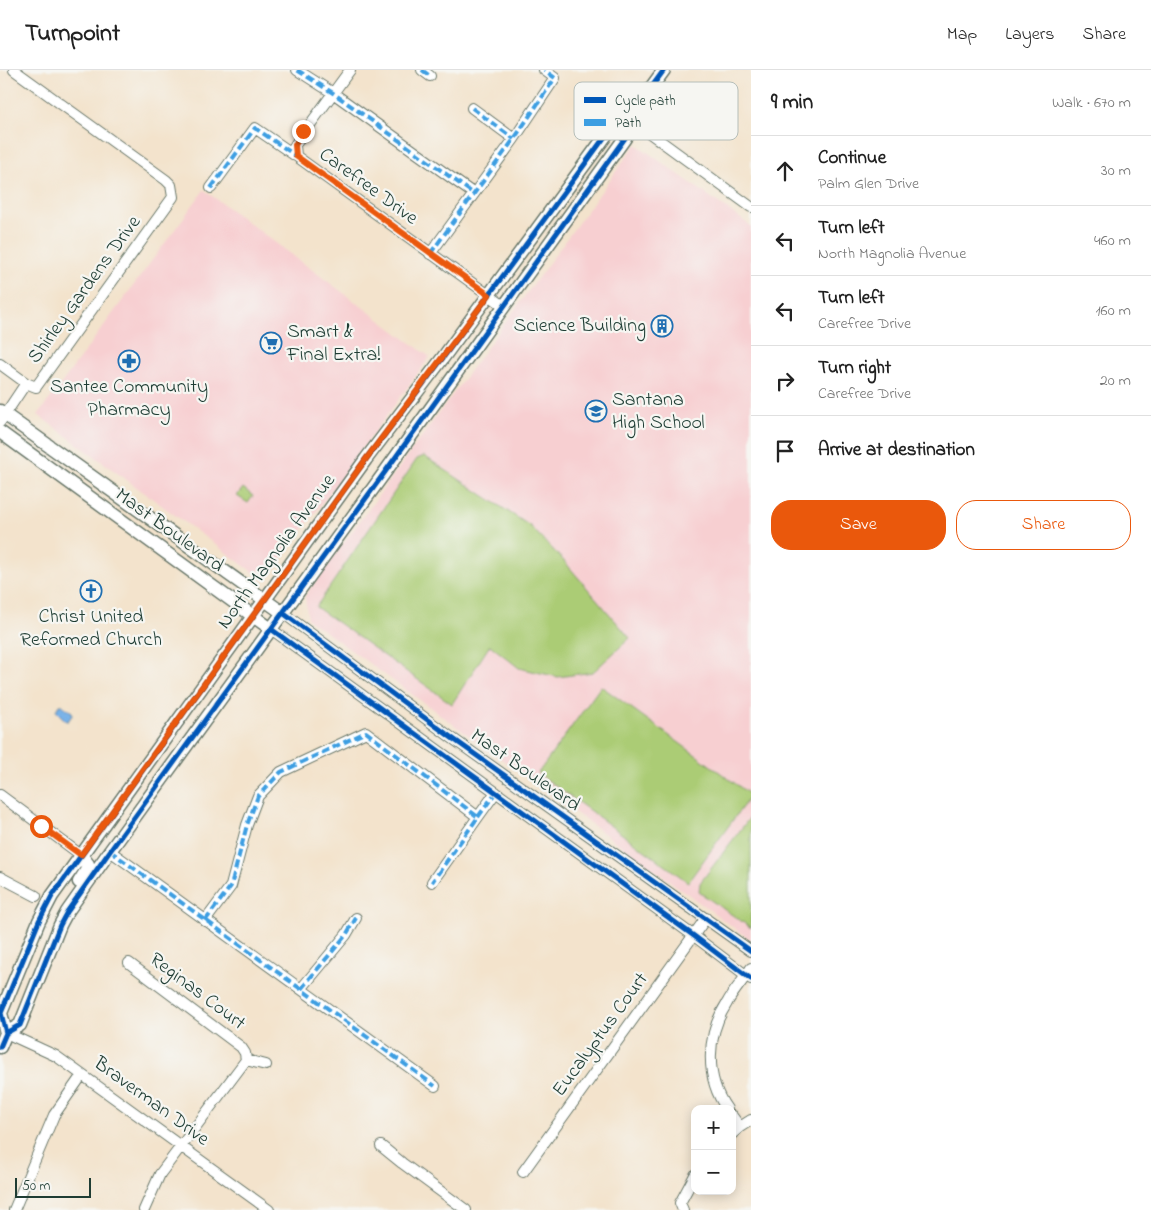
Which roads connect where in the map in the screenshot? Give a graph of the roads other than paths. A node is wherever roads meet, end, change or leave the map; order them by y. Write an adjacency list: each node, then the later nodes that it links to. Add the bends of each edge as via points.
1 (14, 70): 21 (street, Shirley Gardens Drive, via 166,180 173,190 172,201 36,387)
2 (297, 70): 7 (street)
3 (350, 70): 7 (street, Carefree Drive)
4 (544, 70): 9 (street, via 555,78)
5 (664, 70): 6 (main road, North Magnolia Avenue)
6 (655, 82)
7 (333, 93): 13 (street, Carefree Drive, via 295,145); 15 (street)
8 (472, 108): 9 (street)
9 (514, 139): 15 (street)
10 (602, 140): 18 (main road, North Magnolia Avenue)
11 (624, 140): 19 (main road, North Magnolia Avenue)
12 (659, 140): 16 (street)
13 (296, 156): 14 (street, via 255,128); 17 (street, Carefree Drive)
14 (211, 188)
15 (474, 194): 17 (street)
16 (751, 207)
17 (430, 254): 18 (street, Carefree Drive)
18 (489, 295): 19 (street, Carefree Drive); 24 (main road, North Magnolia Avenue, via 366,459)
19 (504, 306): 25 (main road, North Magnolia Avenue)
20 (0, 364): 21 (street)
21 (26, 383): 22 (street, Shirley Gardens Drive)
22 (2, 416): 24 (main road, Mast Boulevard)
23 (0, 432): 26 (main road, Mast Boulevard)
24 (266, 601): 25 (main road, Mast Boulevard); 26 (main road, North Magnolia Avenue)
25 (283, 613): 27 (main road, North Magnolia Avenue); 37 (street, Mast Boulevard, via 452,738)
26 (254, 616): 27 (main road, Mast Boulevard); 32 (main road, North Magnolia Avenue)
27 (271, 629): 28 (street, Mast Boulevard); 31 (main road, North Magnolia Avenue)
28 (496, 792): 30 (street); 40 (street, Mast Boulevard)
29 (0, 795): 32 (street)
30 (478, 817): 34 (street); 38 (street, via 366,732 281,772 258,796 247,825 232,886)
31 (110, 851): 38 (street); 39 (main road, North Magnolia Avenue)
32 (81, 855): 39 (main road, via 88,864 86,871 59,913); 45 (main road, North Magnolia Avenue, via 52,896 17,972 1,1013)
33 (0, 877): 35 (street)
34 (432, 882)
35 (36, 896)
36 (356, 918): 44 (street)
37 (706, 918): 40 (street, Eucalyptus Court); 41 (street, Mast Boulevard)
38 (205, 921): 44 (street)
39 (60, 925): 45 (main road, North Magnolia Avenue, via 20,1025)
40 (694, 936): 43 (street, Mast Boulevard); 56 (street, Eucalyptus Court)
41 (751, 951)
42 (129, 963): 47 (street, Reginas Court, via 240,1046)
43 (749, 974): 51 (street, via 716,1022 712,1044 713,1076)
44 (301, 990): 50 (street)
45 (6, 1033): 46 (main road, North Magnolia Avenue); 49 (street, Braverman Drive, via 56,1056)
46 (0, 1048)
47 (246, 1060): 48 (street, Reginas Court); 54 (street)
48 (266, 1065)
49 (82, 1075): 54 (street, Braverman Drive); 59 (street, via 54,1115)
50 (435, 1086)
51 (725, 1105)
52 (751, 1120): 53 (street)
53 (736, 1130)
54 (181, 1146): 60 (street, via 160,1174); 61 (street, Braverman Drive)
55 (381, 1146): 62 (street)
56 (523, 1172)
57 (691, 1185): 58 (street)
58 (682, 1206)
59 (14, 1210)
60 (144, 1210)
61 (269, 1210)
62 (466, 1210)

